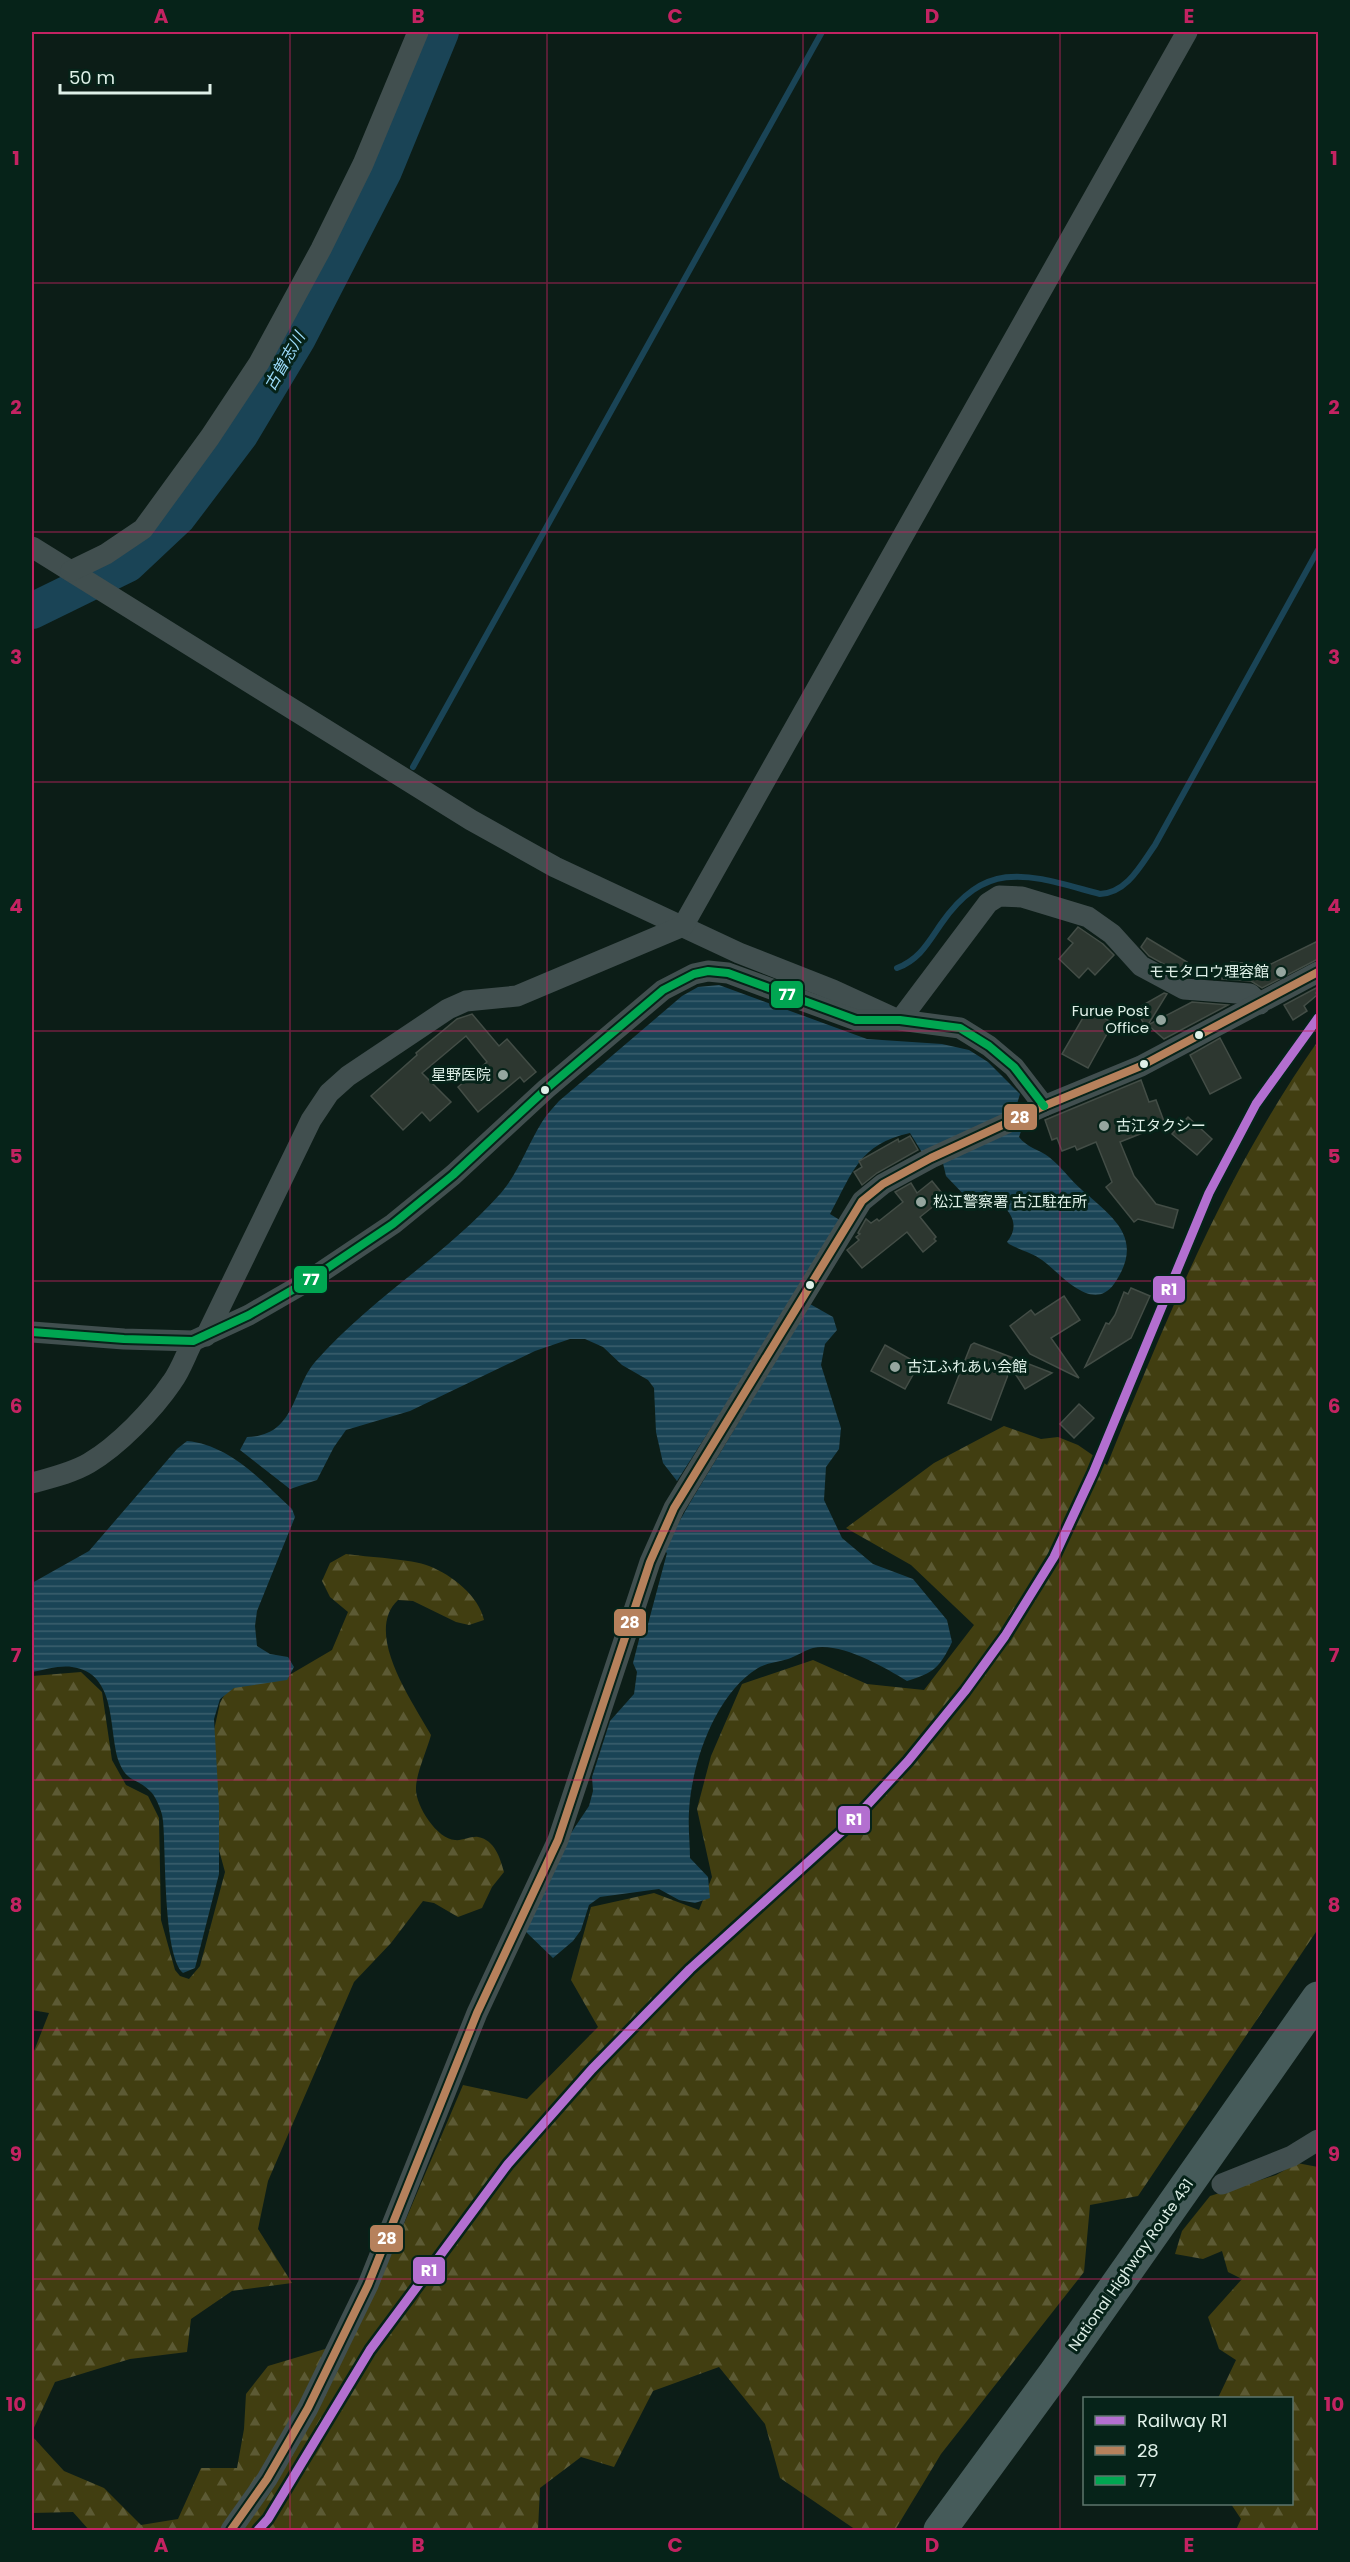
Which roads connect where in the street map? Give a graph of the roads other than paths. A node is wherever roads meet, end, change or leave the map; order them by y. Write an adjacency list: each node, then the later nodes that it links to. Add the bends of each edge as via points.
1 (418, 32): 4 (street, via 363,164 259,363 143,529)
2 (1187, 32): 5 (street)
3 (32, 547): 4 (street)
4 (75, 575): 5 (street, via 471,820 555,867)
5 (683, 926): 8 (street); 11 (street, via 517,996 457,1005 348,1076 329,1093 310,1120)
6 (1318, 972): 7 (street)
7 (1260, 1004): 8 (street, via 1250,994 1184,989 1141,966 1112,934 1088,917 1022,897 999,896 988,903); 9 (street, via 1141,1066)
8 (900, 1020): 9 (street, via 960,1028 1014,1067); 11 (street, via 856,1020 728,973 708,971 679,980 546,1089 393,1224 308,1281)
9 (1044, 1106): 18 (street, via 931,1158 883,1184 862,1202 674,1508 651,1562 558,1840 477,2013 368,2285 308,2408 267,2479)
10 (32, 1332): 11 (street, via 124,1340)
11 (199, 1338): 12 (street, via 152,1409 127,1432 89,1463)
12 (32, 1483)
13 (1318, 1998): 19 (highway, National Highway Route 431)
14 (1318, 2140): 15 (street)
15 (1292, 2156): 16 (street); 17 (street)
16 (1318, 2159)
17 (1222, 2184)
18 (231, 2530)
19 (940, 2530)

